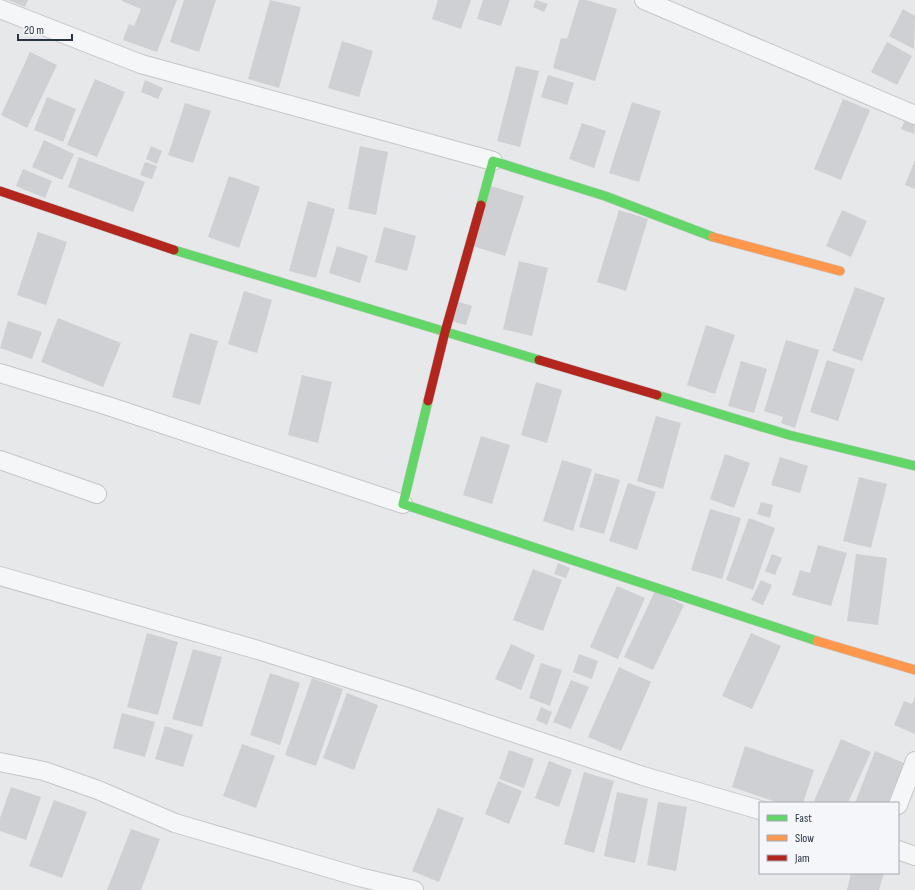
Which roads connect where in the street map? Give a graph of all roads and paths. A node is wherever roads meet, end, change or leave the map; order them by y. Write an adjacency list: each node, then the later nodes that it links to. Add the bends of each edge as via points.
1 (644, 0): 3 (street)
2 (0, 9): 4 (street, via 141,64)
3 (915, 115)
4 (493, 161): 6 (street, via 605,196 725,241); 7 (street)
5 (0, 191): 7 (street, via 174,250)
6 (840, 271)
7 (445, 332): 10 (street, via 789,435); 12 (street)
8 (0, 372): 12 (street)
9 (0, 460): 11 (street)
10 (915, 466)
11 (96, 494)
12 (403, 504): 14 (street, via 811,639)
13 (0, 576): 18 (street, via 258,650 407,696 643,776)
14 (915, 670)
15 (0, 762): 21 (street, via 44,771 98,790 175,823 359,878)
16 (915, 762): 17 (street)
17 (899, 802)
18 (759, 810)
19 (899, 850): 20 (street)
20 (915, 856)
21 (414, 890)

